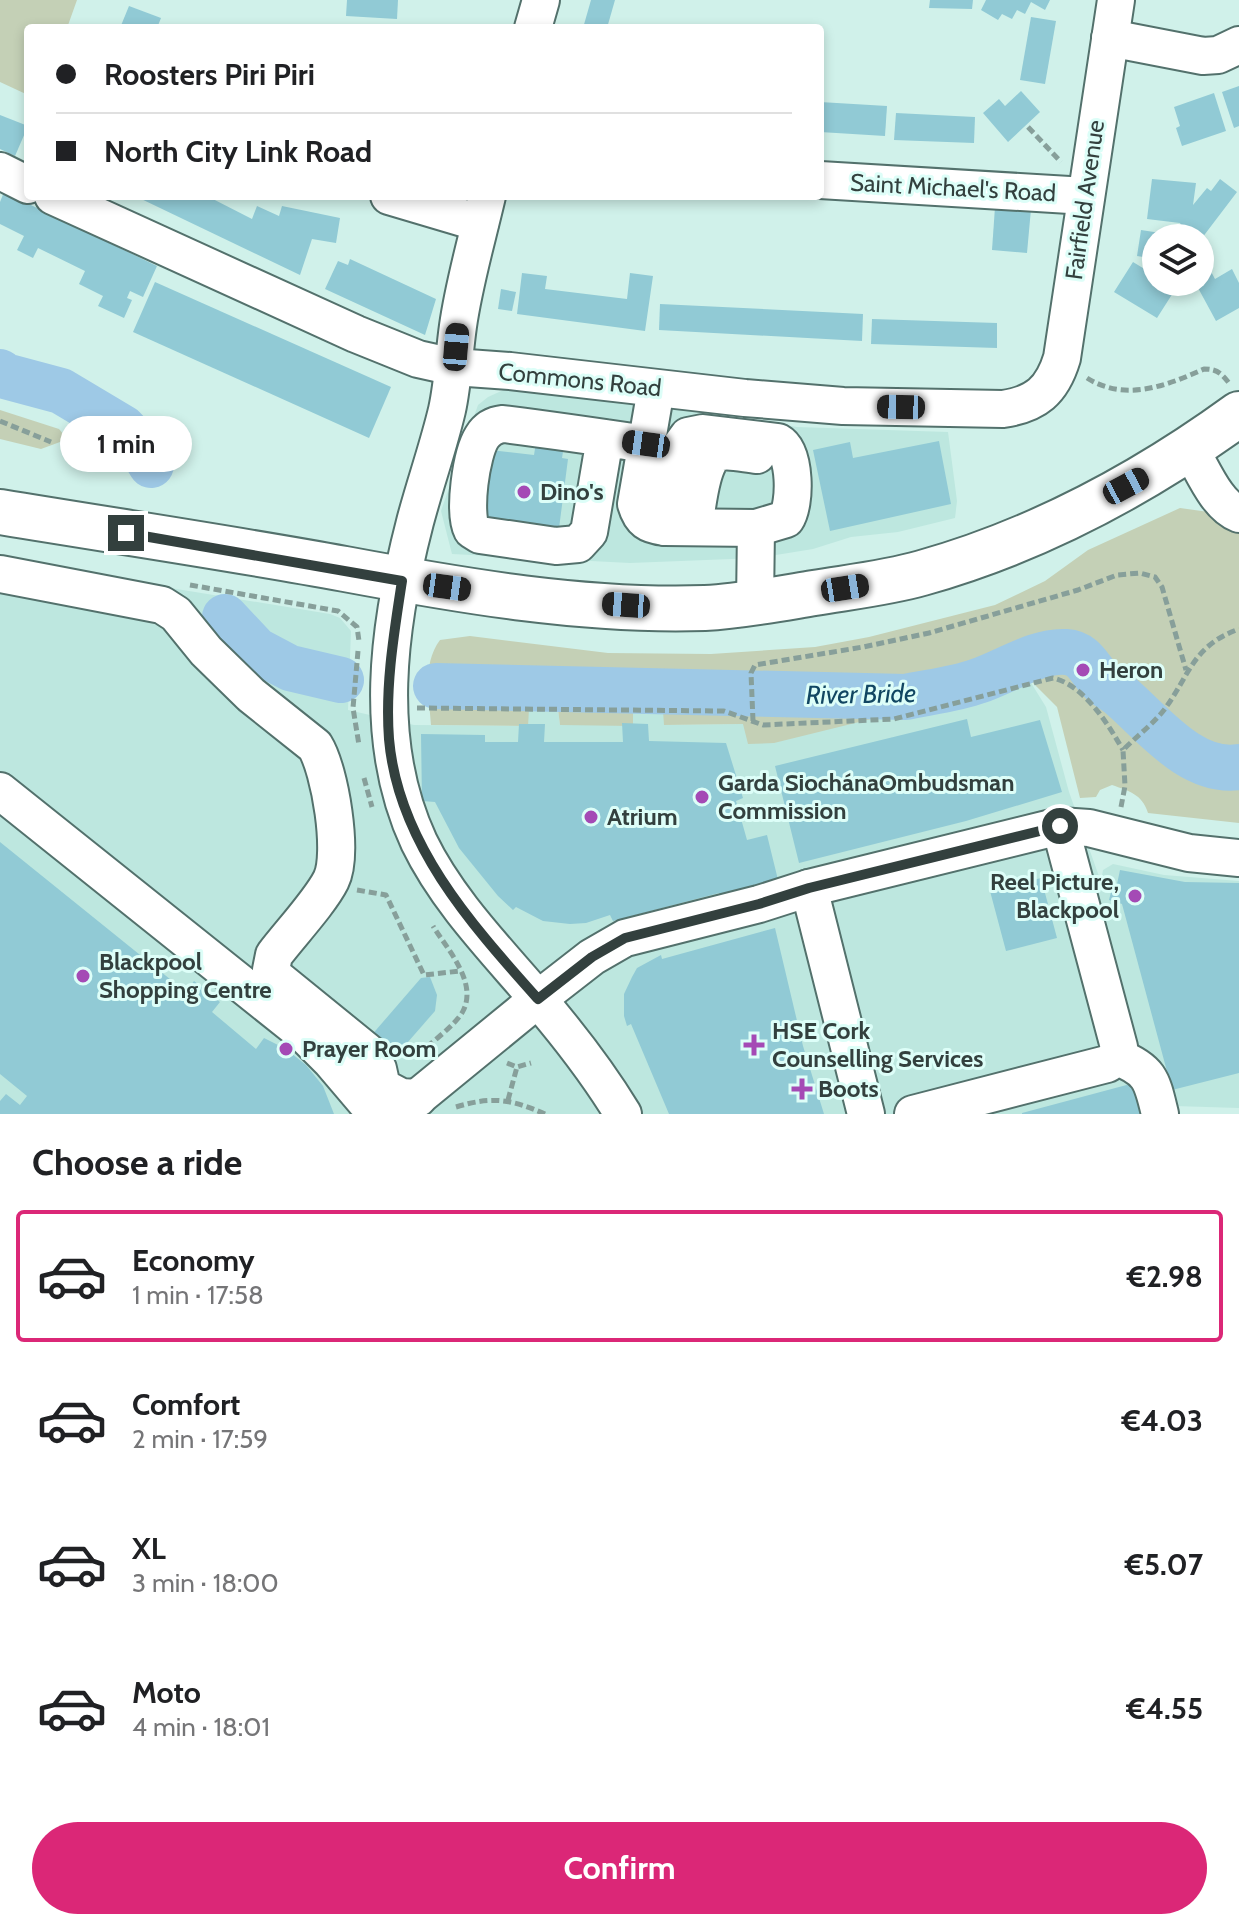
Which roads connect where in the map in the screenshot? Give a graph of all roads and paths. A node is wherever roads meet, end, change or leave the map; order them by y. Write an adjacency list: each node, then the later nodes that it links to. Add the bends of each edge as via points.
1 (541, 0): 3 (street)
2 (1116, 0): 4 (street, Fairfield Avenue)
3 (534, 24)
4 (1110, 38): 5 (street, via 1203,56); 10 (street, Fairfield Avenue)
5 (1239, 45)
6 (1028, 127): 10 (path)
7 (0, 171): 9 (street)
8 (824, 180): 10 (street, Saint Michael's Road)
9 (24, 183)
10 (1086, 192): 14 (street, Fairfield Avenue)
11 (62, 200): 15 (street, Commons Road, via 356,334)
12 (416, 200): 13 (street)
13 (484, 210): 15 (street)
14 (1062, 358): 17 (street, Fairfield Avenue); 18 (path, via 1097,384 1117,390 1152,389 1204,369 1221,373)
15 (454, 367): 16 (street, Commons Road); 29 (street)
16 (656, 389): 17 (street, Commons Road, via 843,406 1003,409); 22 (street)
17 (1043, 396)
18 (1236, 401): 23 (highway)
19 (0, 421): 21 (path)
20 (605, 438): 22 (street)
21 (51, 442)
22 (646, 444): 27 (street, via 636,504 640,517 650,525)
23 (1190, 449): 25 (street, via 1223,502); 30 (highway, via 1017,541 922,573)
24 (0, 512): 29 (highway)
25 (1239, 514)
26 (768, 525): 27 (street); 27 (street, via 786,519 792,507 790,457 720,452 706,465); 30 (street)
27 (679, 527)
28 (0, 574): 40 (street, via 155,603 176,614 217,662 321,756 336,847)
29 (402, 581): 30 (highway, via 538,599 657,607); 33 (street)
30 (755, 603)
31 (1239, 629): 32 (path, via 1210,644)
32 (1186, 670): 34 (path, via 1155,577 1117,575 929,633 755,665); 35 (path, via 1163,711)
33 (388, 708): 34 (path, via 724,711); 43 (street, via 394,770 419,842 449,892)
34 (753, 721): 35 (path, via 763,725 894,719 1053,678 1077,690)
35 (1123, 750): 38 (path, via 1125,786)
36 (0, 791): 49 (street, via 304,1034 374,1108)
37 (1060, 826): 38 (street); 41 (street); 44 (street, via 1119,1047)
38 (1115, 835): 39 (street, via 1189,853)
39 (1239, 858)
40 (332, 879): 42 (path, via 342,887 386,895 424,975); 49 (street, via 274,955 271,970 370,1054 382,1087)
41 (809, 888): 43 (street, via 625,938); 52 (street)
42 (461, 971)
43 (538, 999): 49 (street); 51 (street)
44 (1117, 1057): 53 (street, via 1034,1096); 54 (street, via 1150,1077)
45 (499, 1060): 47 (path)
46 (531, 1063): 47 (path)
47 (517, 1067): 48 (path)
48 (508, 1100): 49 (path); 50 (path)
49 (425, 1107)
50 (545, 1114)
51 (623, 1114)
52 (866, 1114)
53 (913, 1114)
54 (1160, 1114)

